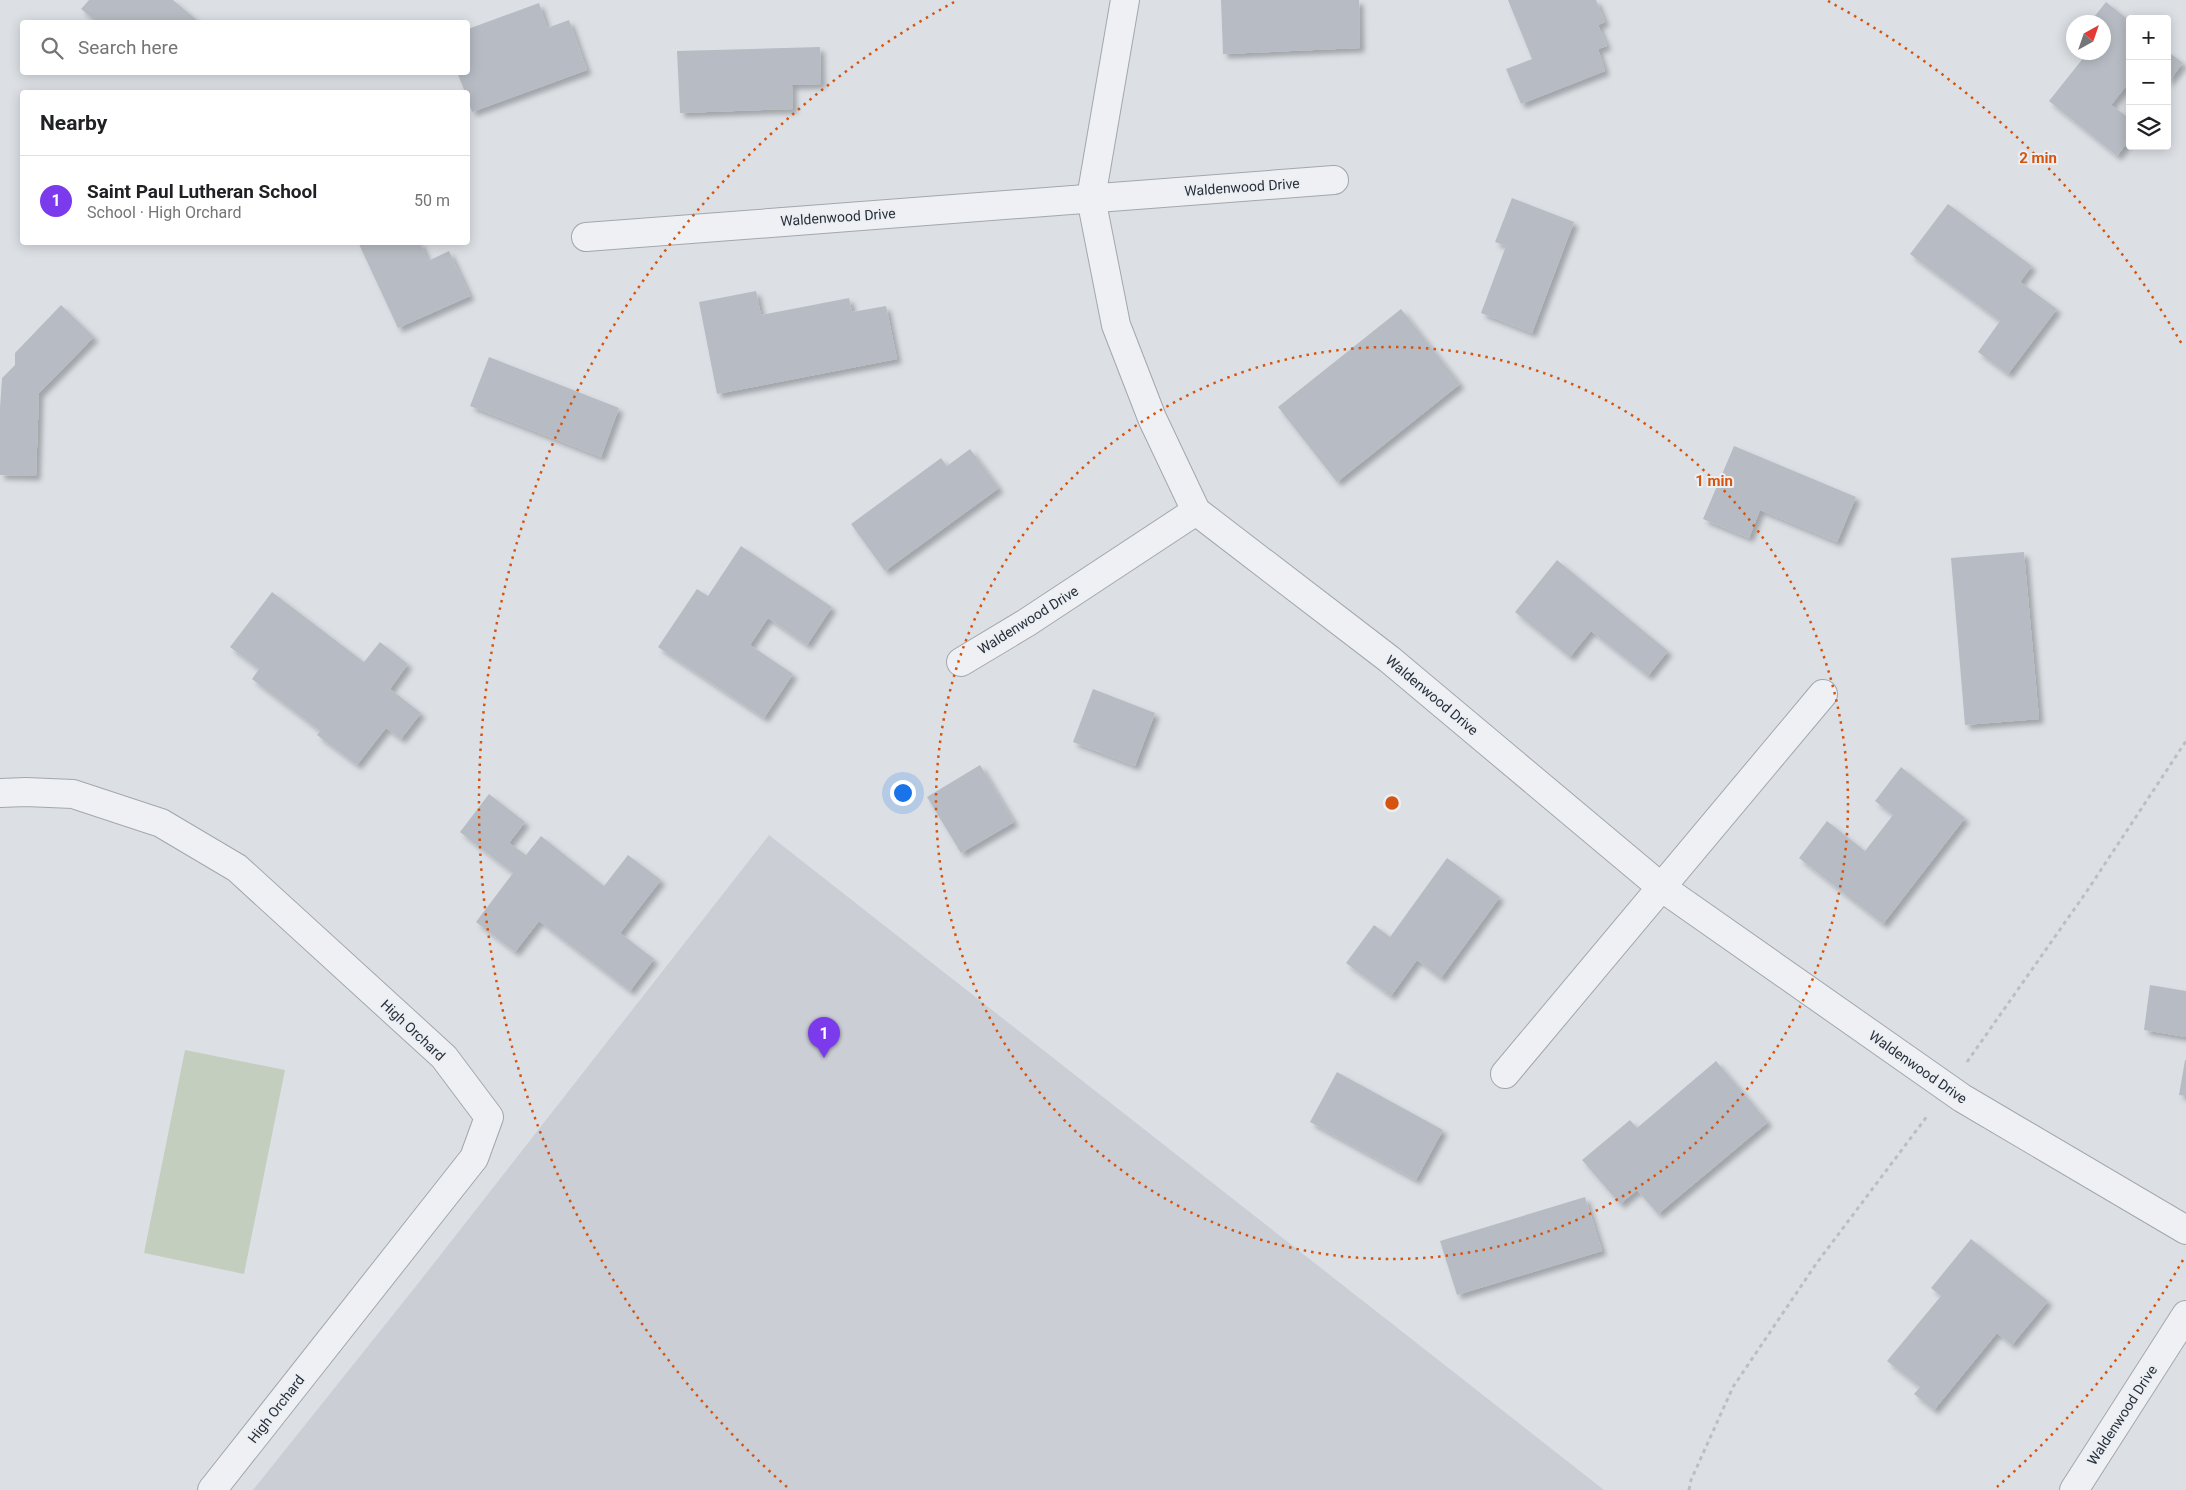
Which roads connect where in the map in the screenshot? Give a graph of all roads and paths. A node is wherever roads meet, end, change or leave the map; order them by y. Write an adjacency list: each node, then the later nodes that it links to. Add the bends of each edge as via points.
1 (1125, 0): 3 (street, Waldenwood Drive)
2 (1334, 180): 3 (street, Waldenwood Drive)
3 (1091, 198): 4 (street, Waldenwood Drive); 5 (street, Waldenwood Drive, via 1116,325 1152,418)
4 (586, 237)
5 (1196, 511): 6 (street, Waldenwood Drive); 10 (street, Waldenwood Drive, via 1389,659)
6 (961, 662)
7 (1823, 694): 10 (street)
8 (2186, 741): 12 (path, via 2087,891)
9 (0, 793): 15 (street, High Orchard, via 73,794 161,823 237,868 444,1057 489,1117 474,1158)
10 (1661, 887): 11 (street); 12 (street, Waldenwood Drive)
11 (1504, 1074)
12 (1948, 1088): 13 (street, Waldenwood Drive); 16 (path, via 1816,1264 1733,1387)
13 (2186, 1230)
14 (2186, 1315): 17 (street, Waldenwood Drive)
15 (212, 1490)
16 (1689, 1490)
17 (2074, 1490)

